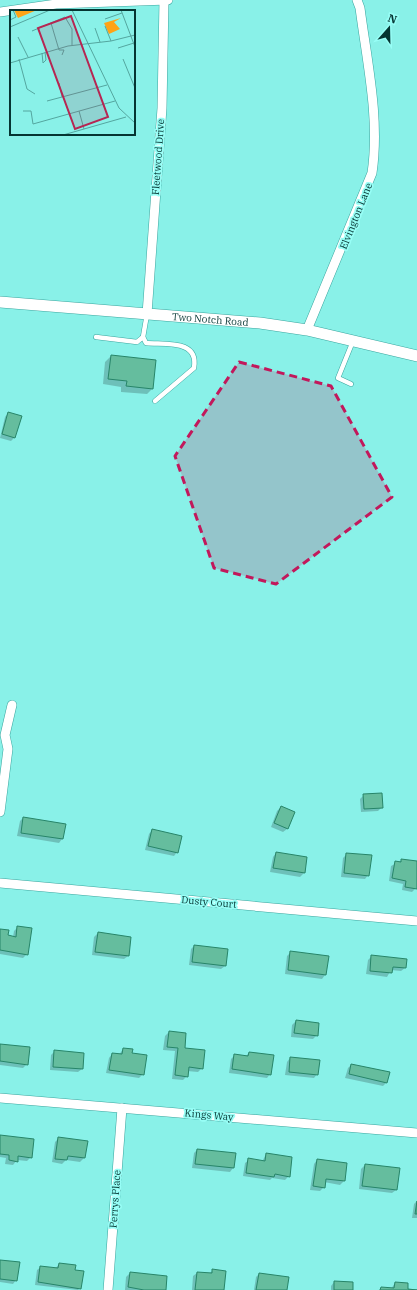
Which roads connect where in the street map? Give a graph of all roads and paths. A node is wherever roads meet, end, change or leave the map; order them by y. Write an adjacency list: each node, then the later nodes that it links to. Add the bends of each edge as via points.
1 (164, 0): 2 (street); 4 (street, via 56,4); 8 (street, Fleetwood Drive, via 162,108)
2 (168, 0)
3 (357, 0): 9 (street, Elvington Lane, via 372,99 376,146 372,173)
4 (14, 10)
5 (10, 11): 6 (street)
6 (0, 12)
7 (0, 302): 8 (street, Two Notch Road)
8 (147, 314): 9 (street, Two Notch Road, via 260,323); 11 (lane)
9 (307, 330): 12 (street, Two Notch Road)
10 (96, 337): 11 (lane, via 137,342)
11 (143, 337): 15 (lane, via 146,344 183,346 191,350 195,359 194,368)
12 (353, 340): 13 (street, Two Notch Road); 14 (lane, via 338,378)
13 (417, 356)
14 (351, 384)
15 (155, 401)
16 (12, 705): 17 (street)
17 (3, 734): 18 (street, via 8,750)
18 (0, 812)
19 (0, 883): 20 (street, Dusty Court)
20 (417, 921)
21 (0, 1098): 22 (street, Kings Way)
22 (122, 1108): 23 (street, Kings Way); 24 (street, Perrys Place)
23 (417, 1133)
24 (108, 1290)

